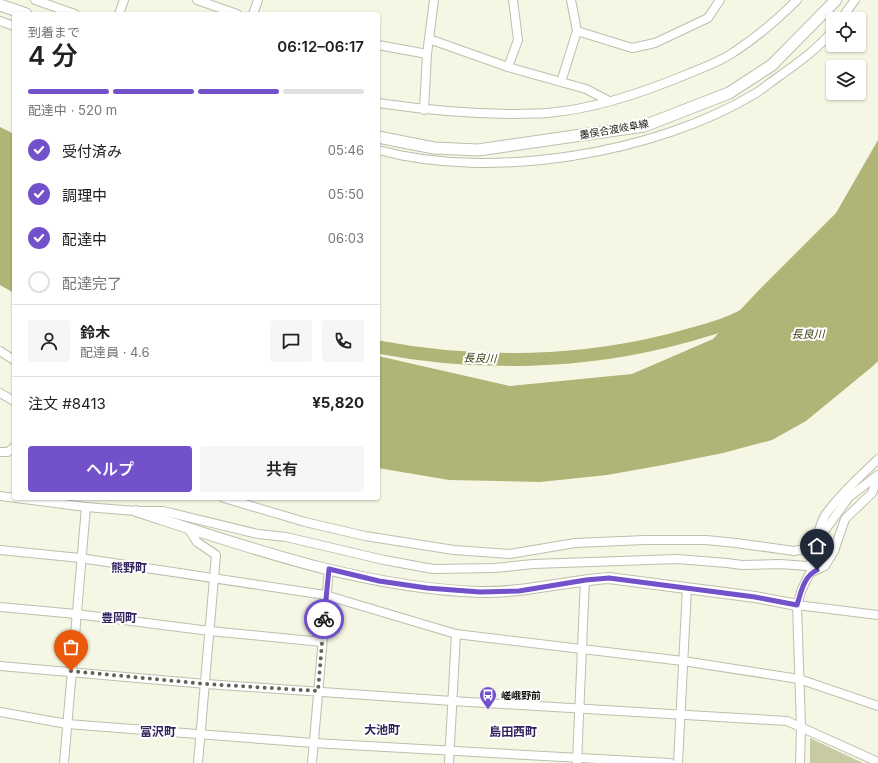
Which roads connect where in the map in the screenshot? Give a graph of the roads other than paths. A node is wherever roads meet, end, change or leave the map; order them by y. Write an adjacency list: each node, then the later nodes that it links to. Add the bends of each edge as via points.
1 (35, 0): 14 (street)
2 (124, 0): 15 (street)
3 (197, 0): 16 (street)
4 (258, 0): 17 (street)
5 (434, 0): 22 (street)
6 (513, 0): 26 (street, via 518,40)
7 (571, 0): 21 (street)
8 (720, 0): 21 (street, via 708,18 655,44 632,48)
9 (797, 0): 28 (street, via 758,36 732,53 672,81)
10 (836, 0): 31 (main road, 墨俣合渡岐阜線, via 772,65 729,92 644,126 478,150 434,148)
11 (855, 0): 18 (street)
12 (0, 5): 13 (main road)
13 (20, 12)
14 (69, 12)
15 (120, 12)
16 (231, 12)
17 (255, 12)
18 (846, 12)
19 (0, 21): 20 (street)
20 (12, 25)
21 (576, 31): 27 (street)
22 (429, 39): 25 (street); 26 (street)
23 (826, 39): 32 (street, via 756,93 699,121 641,140 574,156 494,164 432,160)
24 (380, 45): 25 (street)
25 (427, 54): 30 (street)
26 (508, 67): 27 (street)
27 (561, 82): 28 (street, via 586,89)
28 (609, 101): 30 (street, via 579,109 547,113 481,114)
29 (380, 103): 30 (street)
30 (424, 110)
31 (380, 137)
32 (380, 150)
33 (0, 351): 34 (street)
34 (12, 359)
35 (0, 393): 36 (street)
36 (12, 400)
37 (12, 449): 38 (street, via 8,452)
38 (0, 452)
39 (878, 459): 49 (street, via 826,515)
40 (878, 476): 49 (street, via 849,497); 51 (street, via 872,493 845,520)
41 (0, 496): 42 (street)
42 (12, 497)
43 (46, 500): 45 (street)
44 (231, 500): 49 (street, via 305,522 365,536 454,550 510,554 575,543 645,540 736,542 794,551 810,548)
45 (69, 502): 46 (street)
46 (86, 508): 47 (street); 52 (street)
47 (136, 511): 48 (street); 51 (street, via 162,511 258,534 286,537 433,569 677,559 742,565 807,566)
48 (188, 528): 53 (street); 54 (street, via 197,542 216,554)
49 (815, 544)
50 (0, 550): 52 (street)
51 (834, 552): 58 (street, via 825,566 810,573)
52 (80, 558): 54 (street); 60 (street)
53 (329, 569): 55 (street, via 387,582 480,592 519,591); 57 (street)
54 (215, 579): 57 (street); 62 (street)
55 (586, 580): 56 (street, via 609,578); 65 (street)
56 (687, 588): 58 (street); 66 (street)
57 (326, 596): 63 (street); 64 (street)
58 (797, 605): 61 (street); 69 (street)
59 (0, 607): 60 (street)
60 (76, 614): 62 (street); 68 (street)
61 (878, 615)
62 (210, 631): 64 (street); 70 (street)
63 (456, 634): 65 (street); 72 (street)
64 (322, 642): 71 (street)
65 (582, 650): 66 (street); 74 (street)
66 (683, 661): 69 (street); 76 (street)
67 (0, 666): 68 (street)
68 (71, 671): 70 (street); 77 (street)
69 (799, 678): 73 (street); 78 (street)
70 (206, 684): 71 (street); 79 (street)
71 (318, 691): 72 (street); 80 (street)
72 (452, 701): 74 (street); 81 (street)
73 (878, 706)
74 (579, 708): 76 (street); 82 (street)
75 (0, 712): 77 (street)
76 (680, 714): 78 (street, via 787,721); 89 (street)
77 (67, 724): 79 (street); 84 (street)
78 (801, 727): 83 (street); 90 (street)
79 (200, 734): 80 (street); 85 (street)
80 (314, 743): 81 (street); 86 (street)
81 (450, 751): 82 (street); 87 (street)
82 (577, 761): 88 (street)
83 (878, 762)
84 (64, 763)
85 (198, 763)
86 (312, 763)
87 (449, 763)
88 (670, 763)
89 (678, 763)
90 (800, 763)

